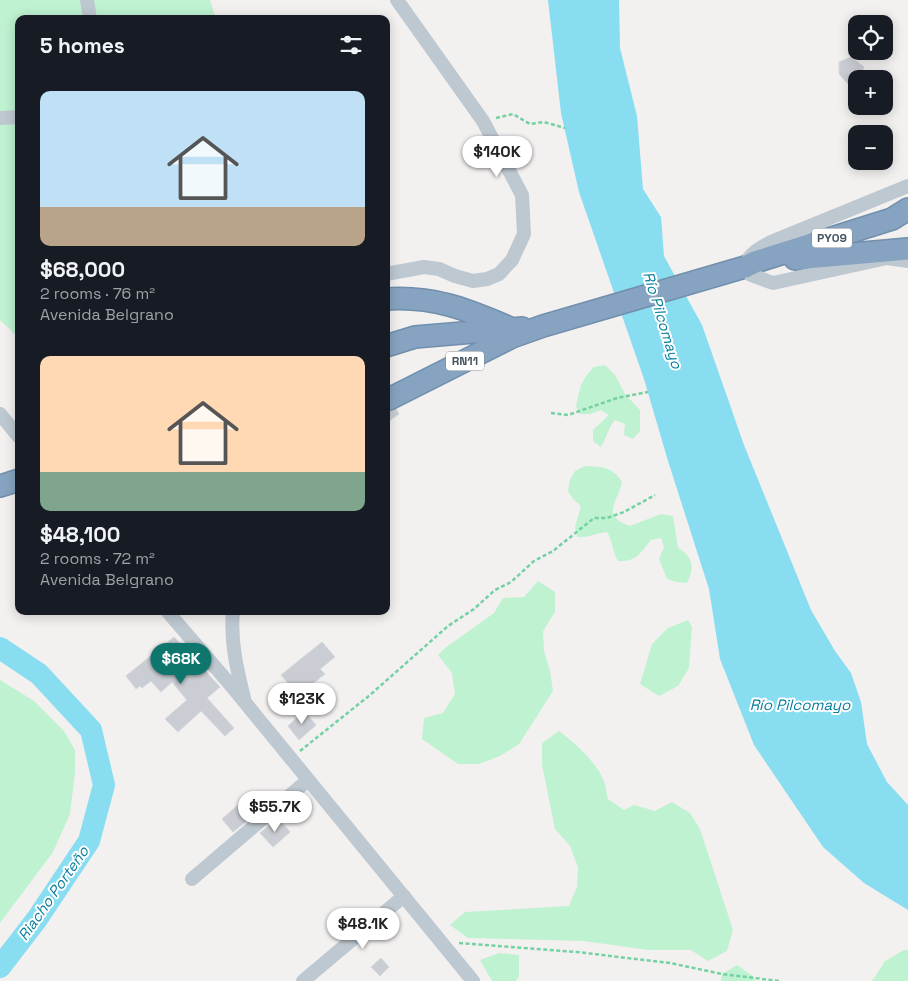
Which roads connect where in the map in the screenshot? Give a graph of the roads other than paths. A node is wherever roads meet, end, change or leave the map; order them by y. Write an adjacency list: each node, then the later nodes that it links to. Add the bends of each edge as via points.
1 (87, 0): 3 (street)
2 (396, 0): 10 (street, via 483,121 522,195 524,234 512,260 499,274 487,279 473,281 424,267)
3 (89, 15)
4 (15, 117): 5 (street)
5 (0, 118)
6 (908, 186): 9 (street, via 771,242 754,252 747,260)
7 (908, 209): 9 (highway, PY09, via 892,219)
8 (906, 251): 9 (highway, PY09)
9 (750, 265): 11 (highway, PY09)
10 (390, 273)
11 (655, 293): 13 (highway, RN11)
12 (390, 299): 14 (highway, RN11, via 423,299 460,307)
13 (543, 326): 14 (highway, RN11); 16 (highway, RN11, via 512,337)
14 (511, 329): 15 (highway, RN11, via 415,337)
15 (390, 345)
16 (390, 398)
17 (0, 414): 18 (street)
18 (15, 432)
19 (15, 481): 20 (highway)
20 (0, 486)
21 (170, 615): 23 (street)
22 (233, 615): 23 (street, via 236,668)
23 (246, 703): 24 (street)
24 (308, 780): 25 (street); 26 (street)
25 (192, 880)
26 (404, 896): 27 (street); 28 (street)
27 (303, 981)
28 (474, 981)

